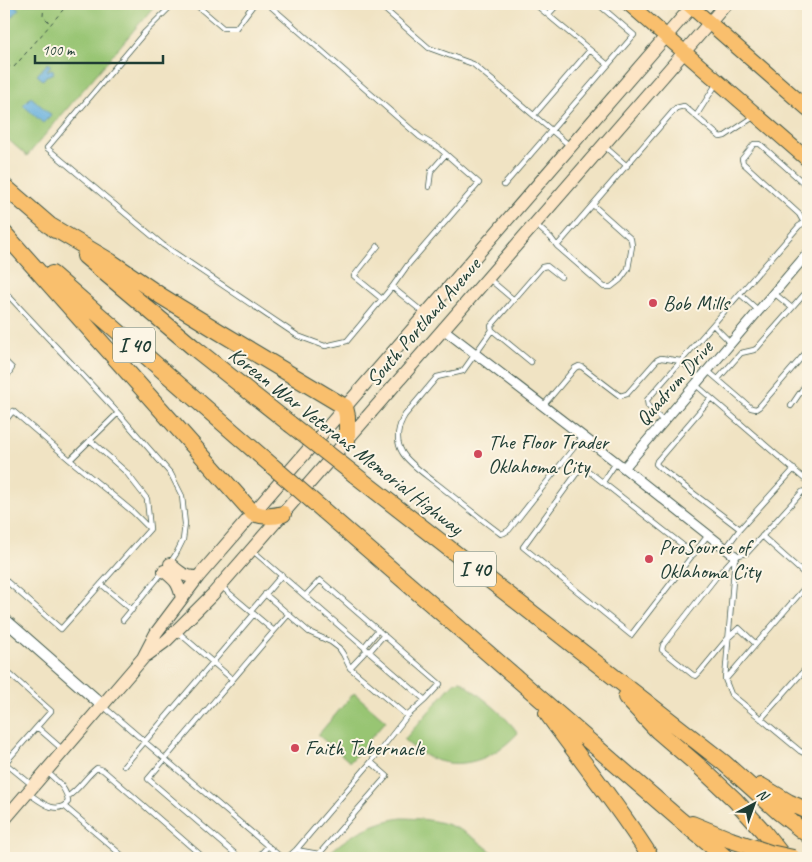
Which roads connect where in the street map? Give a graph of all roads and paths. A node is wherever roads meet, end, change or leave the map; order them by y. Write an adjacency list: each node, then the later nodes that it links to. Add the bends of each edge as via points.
1 (44, 4): 16 (path, via 43,16)
2 (68, 4): 16 (path)
3 (173, 4): 55 (lane, via 145,32 47,148 163,246 298,336 325,346 347,341)
4 (195, 4): 5 (lane, via 224,28 236,28)
5 (254, 4)
6 (268, 4): 30 (lane, via 420,137)
7 (535, 4): 14 (lane)
8 (558, 4): 14 (lane)
9 (598, 4): 21 (lane, via 634,35)
10 (629, 4): 17 (main road)
11 (726, 4): 15 (main road, South Portland Avenue)
12 (691, 5): 15 (main road); 17 (main road, South Portland Avenue)
13 (382, 8): 24 (lane, via 429,48 473,64)
14 (548, 15): 18 (lane)
15 (710, 23): 19 (main road, South Portland Avenue); 23 (main road)
16 (51, 24): 20 (path, via 14,67)
17 (666, 36): 19 (main road); 29 (main road, South Portland Avenue)
18 (590, 50): 21 (lane); 24 (lane)
19 (684, 52): 22 (main road); 28 (main road, South Portland Avenue)
20 (6, 66)
21 (608, 66): 27 (lane)
22 (718, 81): 25 (main road); 26 (lane)
23 (808, 109)
24 (534, 115): 27 (lane)
25 (757, 115): 26 (lane, via 720,137); 31 (main road)
26 (696, 116): 33 (lane, via 684,106 676,108)
27 (552, 131): 29 (lane); 34 (lane)
28 (603, 145): 32 (main road, South Portland Avenue); 33 (lane)
29 (571, 147): 32 (main road); 39 (main road, South Portland Avenue)
30 (446, 154): 36 (lane, via 431,171); 50 (lane, via 479,183)
31 (808, 160)
32 (588, 162): 43 (main road, South Portland Avenue)
33 (627, 166): 38 (lane)
34 (504, 185)
35 (4, 186): 42 (highway, Korean War Veterans Memorial Highway / I 40)
36 (429, 187)
37 (808, 187): 41 (lane, via 760,144 754,144 742,158 742,164)
38 (593, 205): 46 (lane); 46 (lane, via 631,239 628,269 620,280 611,287 604,287)
39 (517, 209): 43 (main road); 59 (main road, South Portland Avenue)
40 (808, 212): 41 (lane)
41 (805, 222): 54 (lane)
42 (47, 224): 77 (highway); 125 (highway, Korean War Veterans Memorial Highway / I 40, bridge, via 193,347)
43 (534, 224): 46 (lane); 49 (main road, South Portland Avenue)
44 (4, 232): 90 (highway); 131 (highway, I 40, bridge)
45 (378, 246): 55 (lane, via 354,276)
46 (557, 246)
47 (808, 253): 53 (street, Quadrum Drive)
48 (561, 277): 56 (lane, via 547,266 542,267)
49 (487, 278): 56 (lane); 61 (main road, South Portland Avenue)
50 (392, 286): 55 (lane); 59 (lane)
51 (808, 290): 57 (lane)
52 (4, 291): 78 (lane)
53 (774, 293): 57 (lane); 58 (street, Quadrum Drive)
54 (740, 294): 58 (lane); 60 (lane)
55 (382, 299)
56 (514, 300): 62 (lane, via 491,326)
57 (792, 308): 70 (lane, via 757,348 741,353)
58 (759, 311): 63 (street, Quadrum Drive)
59 (426, 315): 61 (main road); 77 (main road, South Portland Avenue)
60 (713, 325): 63 (lane); 67 (lane)
61 (443, 329): 65 (street); 83 (main road, South Portland Avenue)
62 (492, 330): 65 (lane); 68 (lane)
63 (731, 343): 69 (street, Quadrum Drive)
64 (808, 350): 70 (lane, via 756,409)
65 (476, 354): 75 (street); 81 (lane, via 463,372 437,376 404,415 398,440 401,451 415,466 500,534 509,530)
66 (4, 360): 71 (lane, via 12,368)
67 (681, 361): 73 (lane); 75 (lane, via 657,360 627,394 620,396 579,366); 80 (lane, via 647,400 648,406)
68 (531, 362)
69 (708, 371): 70 (lane); 73 (street, Quadrum Drive)
70 (718, 380)
71 (4, 381)
72 (808, 381): 76 (lane)
73 (698, 382): 74 (lane); 80 (street, Quadrum Drive)
74 (710, 398): 86 (lane); 93 (lane, via 656,464)
75 (543, 406): 81 (street)
76 (791, 406)
77 (345, 407): 83 (highway); 90 (main road, South Portland Avenue)
78 (118, 413): 82 (lane); 100 (lane, via 171,474 182,496 185,524 182,540)
79 (4, 422): 84 (lane, via 13,411)
80 (664, 422): 85 (street, Quadrum Drive)
81 (583, 436): 85 (street)
82 (90, 440): 84 (lane); 92 (lane, via 126,472 147,499)
83 (347, 441): 91 (main road, South Portland Avenue)
84 (70, 460): 92 (lane)
85 (621, 465): 87 (lane); 94 (street)
86 (794, 470): 88 (lane); 93 (lane)
87 (603, 482): 98 (lane); 98 (lane, via 582,466 523,547 630,635)
88 (808, 482)
89 (808, 490): 95 (lane, via 802,492)
90 (253, 513): 91 (highway, via 267,517); 102 (main road, South Portland Avenue)
91 (283, 514): 97 (main road, South Portland Avenue)
92 (150, 529): 105 (lane)
93 (740, 529): 96 (lane)
94 (709, 534): 96 (street); 98 (lane)
95 (762, 536): 99 (lane, via 747,553); 103 (lane)
96 (726, 548): 99 (street)
97 (252, 549): 101 (lane); 107 (main road, South Portland Avenue)
98 (694, 554)
99 (736, 556): 120 (lane); 120 (lane, via 710,584 662,650 696,676)
100 (167, 567): 102 (main road, via 182,575); 110 (main road, via 179,585); 111 (lane)
101 (282, 575): 108 (lane); 109 (lane)
102 (198, 577): 110 (main road, South Portland Avenue)
103 (808, 577)
104 (4, 579): 105 (lane, via 61,629)
105 (101, 584): 111 (lane)
106 (808, 584): 121 (lane)
107 (220, 586): 112 (lane); 117 (main road, South Portland Avenue)
108 (265, 594): 112 (lane); 113 (lane)
109 (305, 596): 116 (lane, via 320,580); 122 (lane)
110 (182, 598): 123 (main road, South Portland Avenue, via 156,633)
111 (132, 610): 115 (lane)
112 (252, 612): 118 (lane); 124 (lane)
113 (288, 614): 118 (lane); 127 (lane, via 309,632 338,648)
114 (4, 619): 133 (street)
115 (123, 620)
116 (378, 630): 119 (lane); 122 (lane)
117 (177, 631): 123 (main road, South Portland Avenue); 124 (lane)
118 (274, 631): 129 (lane)
119 (384, 635): 122 (lane); 132 (lane, via 440,684)
120 (728, 638): 121 (lane, via 739,628); 130 (lane)
121 (756, 644): 130 (lane)
122 (367, 650): 127 (lane); 132 (lane)
123 (143, 658): 133 (main road, South Portland Avenue)
124 (212, 662): 129 (lane); 137 (lane)
125 (594, 662): 142 (highway, Korean War Veterans Memorial Highway / I 40); 163 (highway, via 658,731 735,800)
126 (808, 666): 135 (lane)
127 (350, 668): 134 (lane)
128 (4, 669): 136 (lane, via 51,711)
129 (232, 679): 140 (lane)
130 (725, 679): 135 (lane, via 731,694)
131 (532, 691): 150 (highway, I 40); 161 (highway)
132 (424, 700): 134 (lane)
133 (102, 705): 137 (lane); 138 (main road, South Portland Avenue)
134 (407, 716): 141 (lane)
135 (761, 719): 139 (lane)
136 (37, 726): 138 (lane); 143 (lane)
137 (145, 741): 140 (lane); 144 (lane)
138 (63, 750): 145 (main road, South Portland Avenue)
139 (808, 755)
140 (165, 759): 153 (lane); 157 (lane, via 148,779)
141 (371, 762): 154 (lane); 154 (lane, via 388,776 319,854)
142 (723, 762): 149 (highway); 152 (highway, Korean War Veterans Memorial Highway / I 40)
143 (4, 764): 146 (lane, via 11,767)
144 (124, 766)
145 (46, 771): 146 (main road, South Portland Avenue); 147 (lane, via 63,787)
146 (30, 789): 148 (lane, via 49,806 59,809); 151 (main road, South Portland Avenue)
147 (67, 797): 148 (lane, via 68,802); 156 (lane, via 76,792 97,768 103,770)
148 (64, 806): 155 (lane)
149 (808, 811)
150 (679, 819): 162 (highway, I 40); 164 (highway, bridge, via 731,840)
151 (4, 820)
152 (808, 835)
153 (268, 846): 158 (lane); 159 (lane)
154 (296, 850): 160 (lane)
155 (125, 858)
156 (204, 858)
157 (240, 858)
158 (257, 858)
159 (282, 858)
160 (287, 858)
161 (651, 858)
162 (726, 858)
163 (784, 858)
164 (794, 858)

